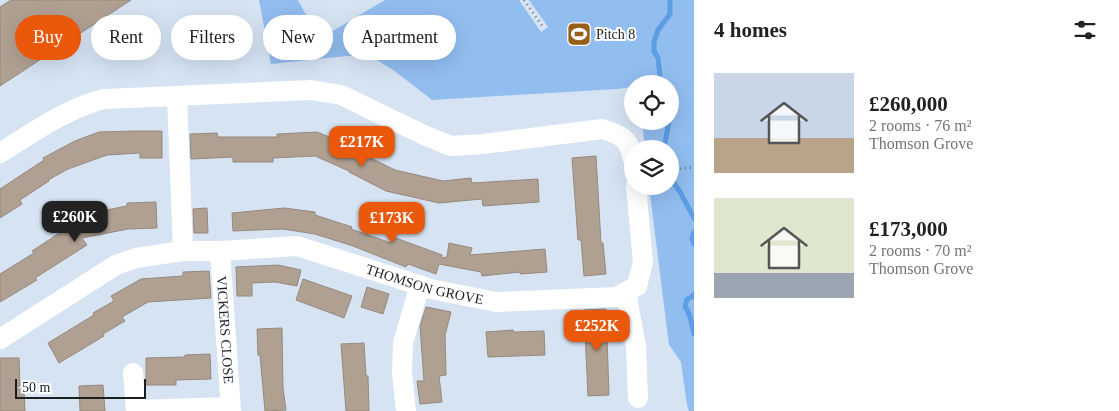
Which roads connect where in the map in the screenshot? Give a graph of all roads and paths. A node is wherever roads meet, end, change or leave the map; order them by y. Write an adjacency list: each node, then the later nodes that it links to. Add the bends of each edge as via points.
1 (524, 0): 2 (path)
2 (543, 27)
3 (177, 96): 4 (street, via 310,90 341,95 451,146 602,129 619,134); 5 (street, via 104,99 82,104); 9 (street)
4 (625, 140)
5 (0, 153)
6 (694, 167): 7 (path)
7 (679, 169)
8 (637, 195): 12 (street, via 643,262 637,286)
9 (184, 251): 10 (street, THOMSON GROVE); 13 (street, THOMSON GROVE, via 136,258 116,265)
10 (220, 251): 11 (street, THOMSON GROVE, via 297,246); 16 (street, VICKERS CLOSE)
11 (420, 285): 12 (street, THOMSON GROVE, via 496,302 616,297); 18 (street, via 402,343)
12 (626, 292): 15 (street, via 636,346)
13 (0, 339)
14 (133, 373): 17 (street, VICKERS CLOSE)
15 (638, 398)
16 (231, 409): 17 (street, VICKERS CLOSE)
17 (136, 410)
18 (406, 411)

